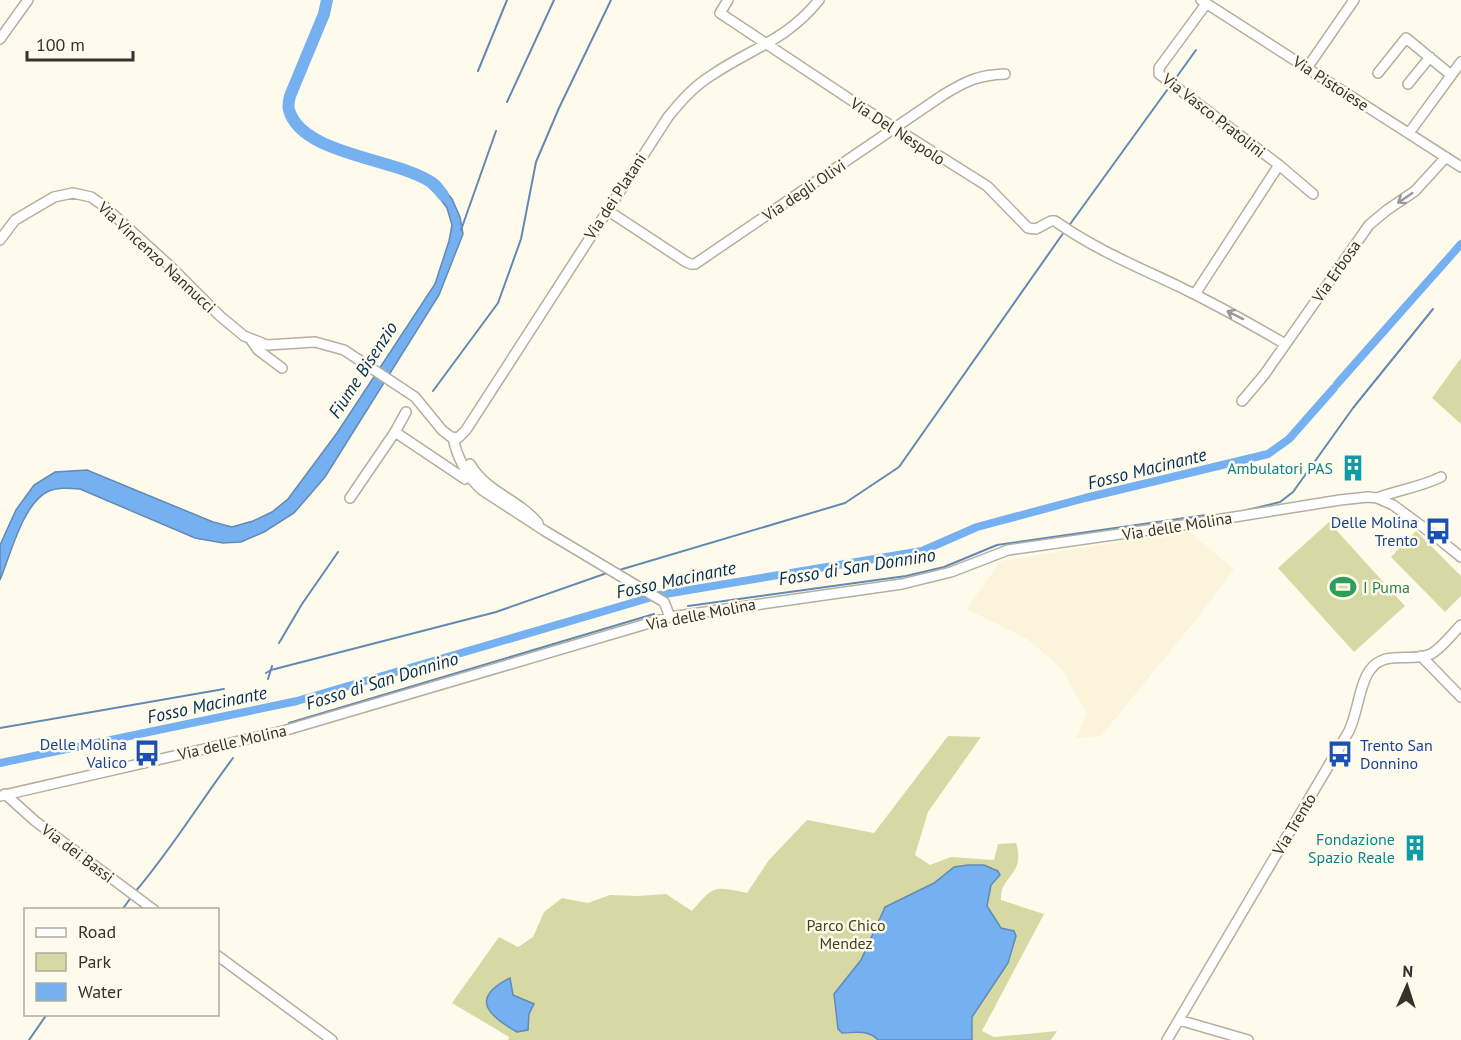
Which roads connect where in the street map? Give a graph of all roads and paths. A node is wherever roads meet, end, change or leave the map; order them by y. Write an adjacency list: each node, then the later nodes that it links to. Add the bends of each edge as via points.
1 (28, 0): 6 (street)
2 (728, 0): 7 (street, Via Del Nespolo, via 720,13)
3 (819, 0): 7 (street, Via dei Platani)
4 (1354, 0): 10 (street)
5 (1204, 2): 10 (street, Via Pistoiese); 18 (street, Via Vasco Pratolini, via 1159,68 1160,76)
6 (0, 39)
7 (768, 44): 15 (street, Via Del Nespolo); 21 (street, Via dei Platani, via 711,75 687,95 665,121)
8 (1430, 57): 11 (street, via 1406,38); 13 (street); 14 (street)
9 (1461, 62): 13 (street)
10 (1307, 68): 16 (street, Via Pistoiese)
11 (1378, 73)
12 (1005, 74): 15 (street, Via degli Olivi, via 967,81)
13 (1452, 75): 16 (street)
14 (1408, 84)
15 (895, 129): 21 (street, Via degli Olivi, via 693,264); 23 (street, Via Del Nespolo, via 991,189 1023,224 1034,230 1052,220 1057,222 1111,256)
16 (1409, 133): 17 (street, Via Pistoiese)
17 (1446, 157): 19 (street, Via Pistoiese); 25 (street, Via Erbosa, one-way to 25, via 1425,182 1369,225)
18 (1279, 165): 20 (street, Via Vasco Pratolini); 23 (street, Via Vasco Pratolini)
19 (1461, 167)
20 (1313, 194)
21 (607, 210): 30 (street, Via dei Platani, via 466,430)
22 (0, 240): 24 (street, Via Vincenzo Nannucci, via 15,220 54,196 86,195 104,206 220,316)
23 (1195, 294): 25 (street, one-way to 23)
24 (251, 340): 26 (street, Via Vincenzo Nannucci); 30 (street, Via Vincenzo Nannucci, via 267,345 315,342 344,350 415,397 442,430)
25 (1286, 344): 27 (street, Via Erbosa)
26 (282, 368)
27 (1242, 401)
28 (406, 412): 29 (street)
29 (395, 432): 31 (street, via 465,479); 33 (street)
30 (456, 438): 31 (street)
31 (472, 474): 36 (street, via 530,513 545,531 658,599 667,607)
32 (1441, 477): 34 (street, Via delle Molina)
33 (350, 498)
34 (1377, 498): 35 (street, via 1393,505); 36 (street, Via delle Molina, via 1340,500 1008,550 951,572 902,584)
35 (1461, 557)
36 (670, 617): 40 (street, Via delle Molina, via 283,731)
37 (1461, 625): 38 (street, Via Trento, via 1435,651)
38 (1421, 656): 39 (street); 43 (street, Via Trento, via 1385,659 1368,672 1349,731)
39 (1461, 697)
40 (2, 795): 41 (street, Via dei Bassi)
41 (153, 908)
42 (219, 957): 44 (street)
43 (1179, 1020): 45 (street, Via Trento); 46 (street)
44 (332, 1040)
45 (1167, 1040)
46 (1248, 1040)

